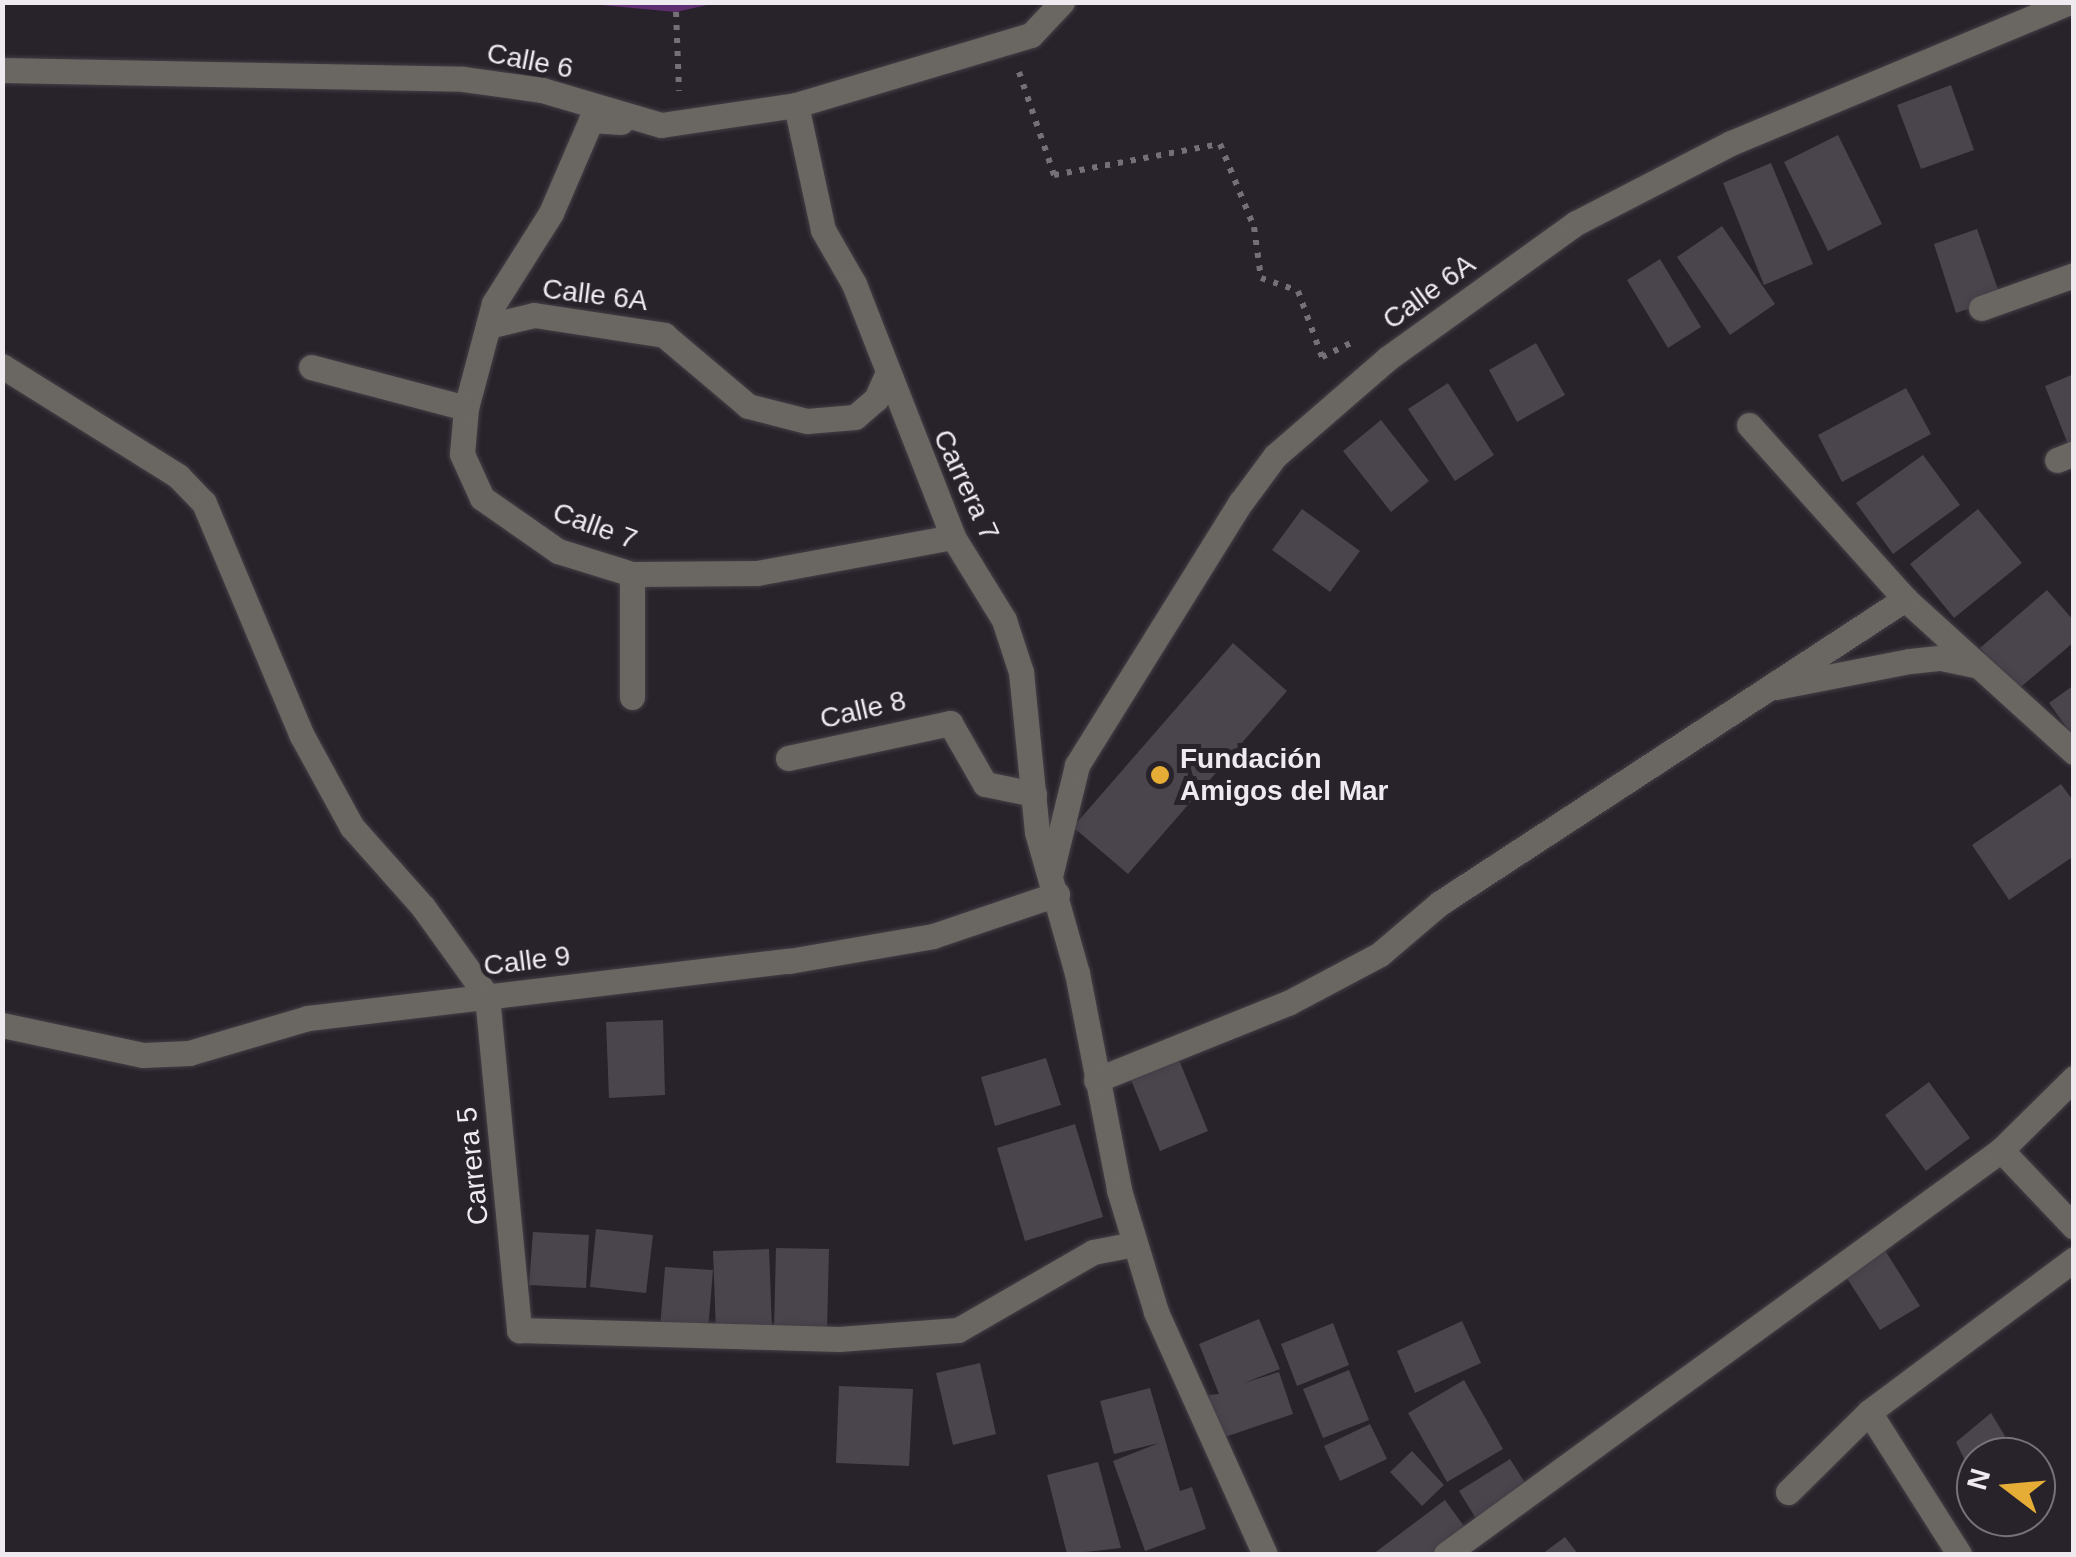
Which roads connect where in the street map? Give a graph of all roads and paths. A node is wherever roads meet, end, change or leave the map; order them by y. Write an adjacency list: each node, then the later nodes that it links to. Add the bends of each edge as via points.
1 (1062, 2): 4 (street)
2 (2070, 2): 11 (street, Calle 6A, via 1731,143 1576,224)
3 (676, 12): 7 (path)
4 (1031, 35): 6 (street, Calle 6); 11 (path, via 1017,78 1054,175 1220,144 1254,227 1261,278 1298,291 1322,357 1382,329)
5 (2, 70): 7 (street, Calle 6, via 463,79 542,90)
6 (796, 105): 7 (street, Calle 6); 14 (street, Carrera 7, via 823,230 854,284)
7 (671, 123): 10 (street, Calle 7, via 591,120 551,213 494,303)
8 (2074, 276): 9 (street)
9 (1981, 308)
10 (488, 326): 14 (street, Calle 6A, via 534,315 664,335 748,406 807,420 855,416 876,399); 15 (street, Calle 7)
11 (1388, 358): 26 (street, Calle 6A, via 1275,456 1240,502 1076,765)
12 (2, 366): 27 (street, via 178,476 204,503 302,734 352,826 423,907)
13 (311, 368): 15 (street)
14 (886, 378): 17 (street, Carrera 7)
15 (466, 408): 18 (street, Calle 7, via 462,454 482,498 558,551)
16 (1749, 425): 19 (street)
17 (952, 537): 18 (street, Calle 7, via 757,573); 25 (street, Carrera 7, via 1004,620 1021,672)
18 (632, 574): 22 (street)
19 (1905, 600): 20 (street); 21 (street)
20 (1975, 666): 21 (street, via 1941,658 1910,661); 23 (street)
21 (1762, 690): 30 (street, via 1440,903 1380,954 1288,1003)
22 (632, 698)
23 (2074, 752)
24 (788, 758): 25 (street, Calle 8, via 950,724 985,784)
25 (1034, 794): 26 (street, Carrera 7)
26 (1054, 884): 27 (street, Calle 9, via 915,939 790,961); 30 (street, Carrera 7)
27 (487, 996): 28 (street, Calle 9, via 308,1018 189,1053 143,1055); 33 (street, Carrera 5, via 520,1330 839,1338 958,1330 1094,1252)
28 (2, 1025)
29 (2074, 1078): 31 (street)
30 (1096, 1080): 33 (street, Carrera 7)
31 (2001, 1150): 32 (street); 38 (street)
32 (2074, 1226)
33 (1134, 1244): 37 (street, Carrera 7, via 1156,1312)
34 (2074, 1259): 35 (street)
35 (1869, 1412): 36 (street); 39 (street)
36 (1788, 1492)
37 (1265, 1554)
38 (1446, 1554)
39 (1959, 1554)

